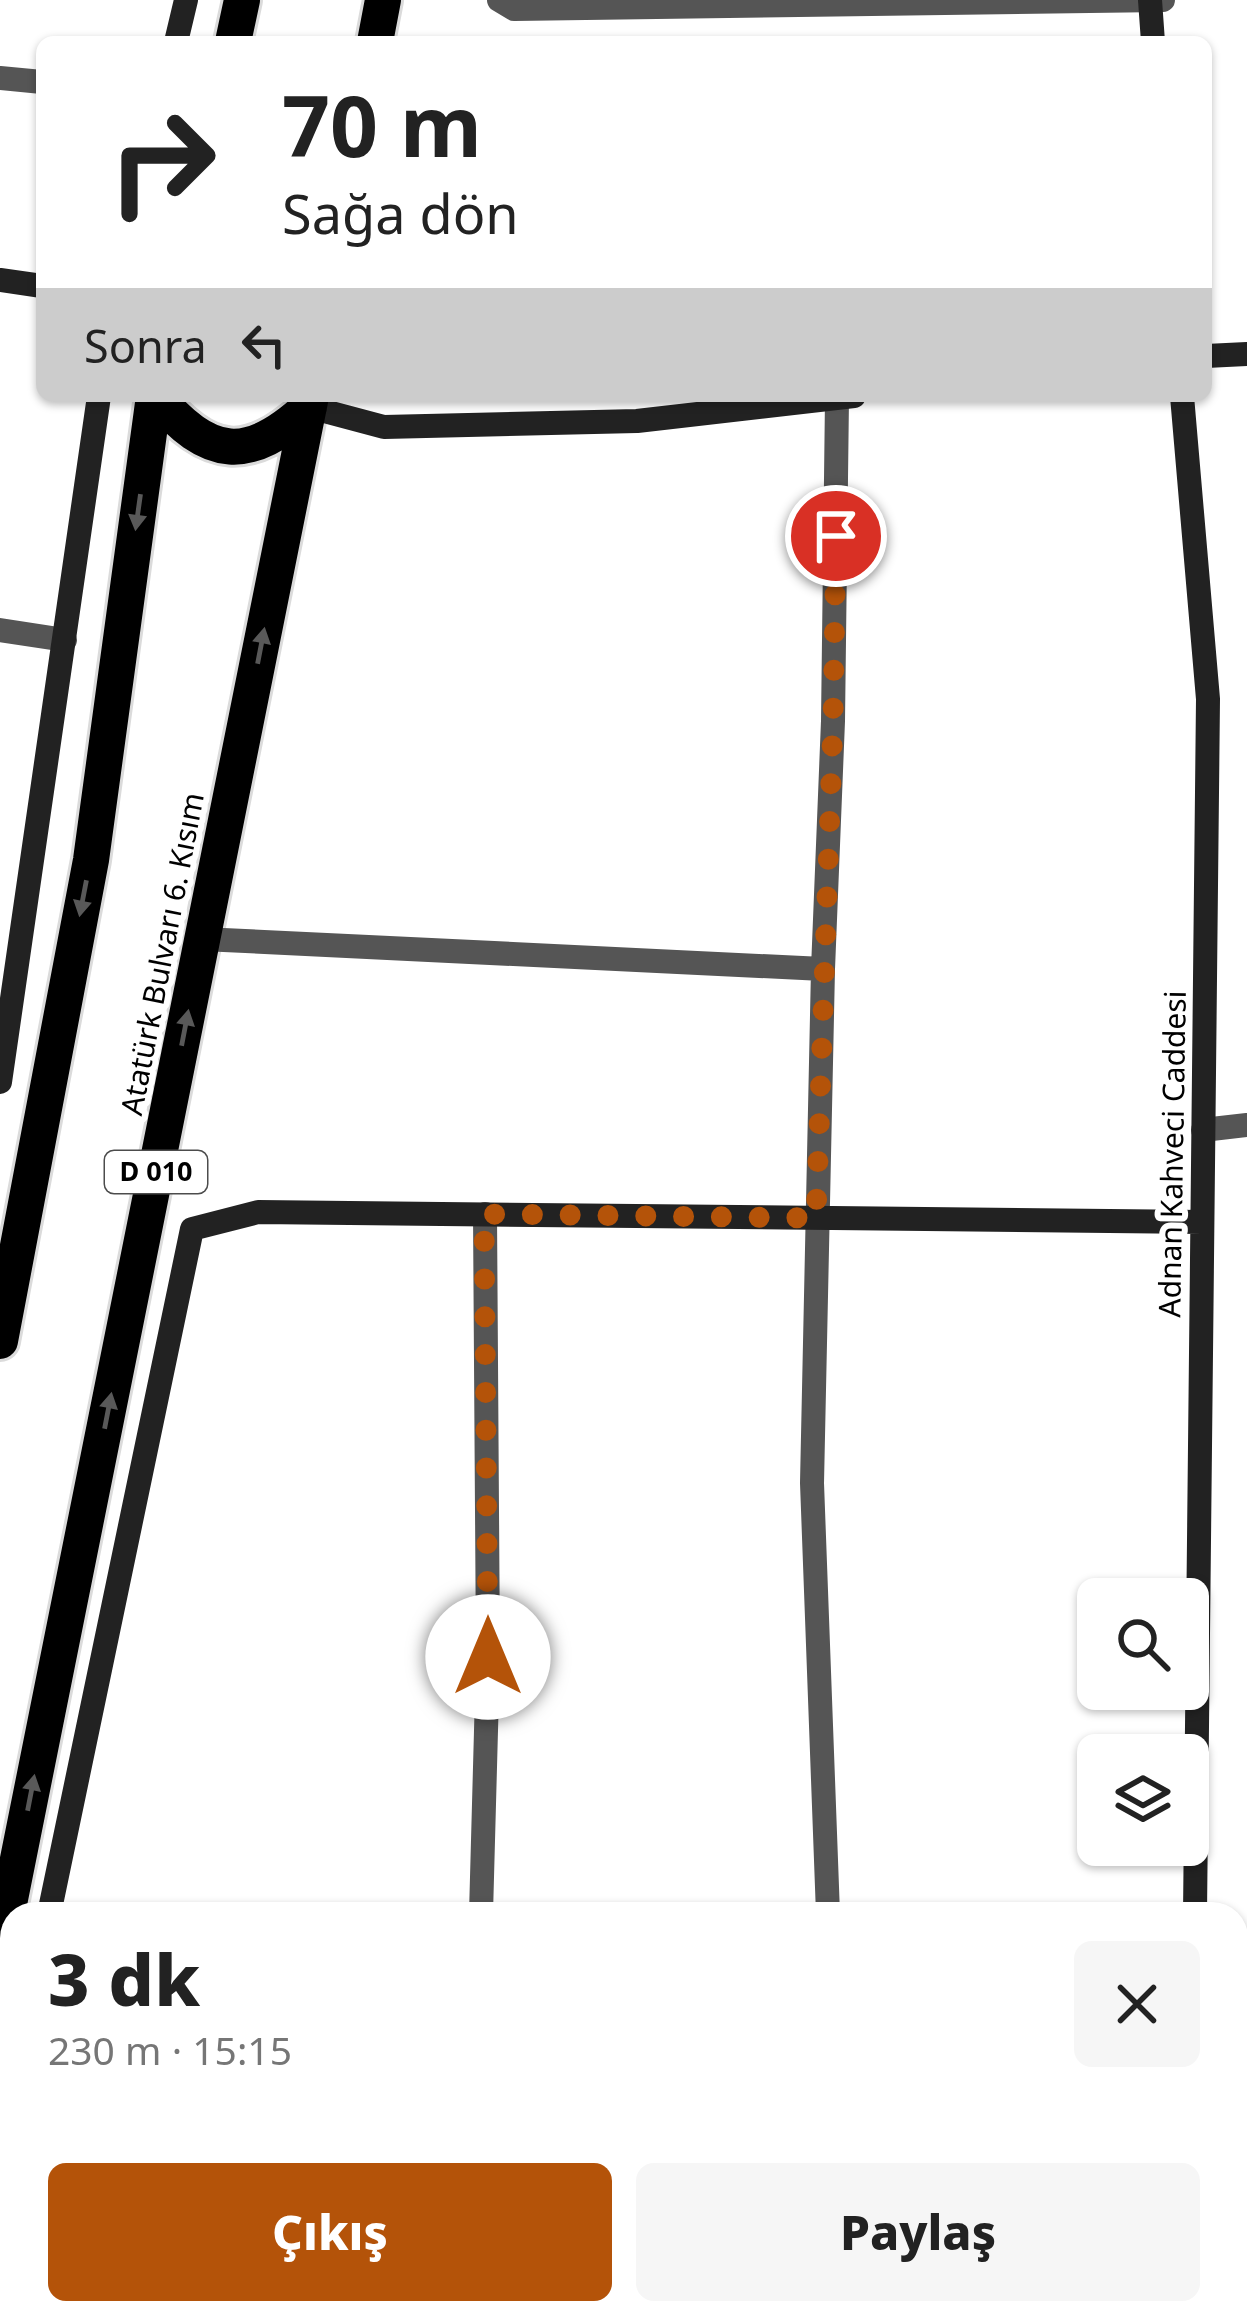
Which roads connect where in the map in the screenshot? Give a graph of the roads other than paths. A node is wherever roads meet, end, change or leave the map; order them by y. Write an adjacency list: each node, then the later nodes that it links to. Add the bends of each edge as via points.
1 (186, 0): 8 (street)
2 (242, 0): 9 (highway)
3 (383, 0): 10 (highway)
4 (499, 0): 7 (street, via 514,9)
5 (1163, 0): 6 (street)
6 (1150, 1): 7 (street); 11 (street)
7 (784, 3)
8 (177, 36)
9 (234, 36)
10 (376, 36)
11 (1153, 36)
12 (0, 78): 13 (street)
13 (36, 81)
14 (0, 280): 15 (street)
15 (36, 285)
16 (1247, 354): 17 (street)
17 (1212, 356)
18 (98, 402): 26 (street)
19 (154, 402): 35 (highway, one-way to 35, via 91,860)
20 (160, 402): 21 (highway, via 179,424 218,445 246,448 278,437)
21 (310, 402): 22 (street, via 384,427 637,421); 27 (highway, Atatürk Bulvarı 6. Kısım / D 010, one-way to 21)
22 (802, 402)
23 (845, 402): 28 (street)
24 (1183, 402): 31 (street, Adnan Kahveci Caddesi, via 1208,699)
25 (0, 630): 26 (street)
26 (65, 640): 29 (street)
27 (202, 939): 28 (street); 36 (highway, Atatürk Bulvarı 6. Kısım / D 010, one-way to 27)
28 (823, 969): 33 (street)
29 (0, 1082)
30 (1247, 1125): 31 (street)
31 (1203, 1130): 34 (street, Adnan Kahveci Caddesi)
32 (484, 1214): 33 (street); 37 (street, via 258,1212 192,1229); 38 (street)
33 (816, 1218): 34 (street); 39 (street, via 812,1483)
34 (1202, 1222): 40 (street, Adnan Kahveci Caddesi)
35 (0, 1341)
36 (9, 1902)
37 (52, 1902)
38 (481, 1902)
39 (828, 1902)
40 (1195, 1902)

